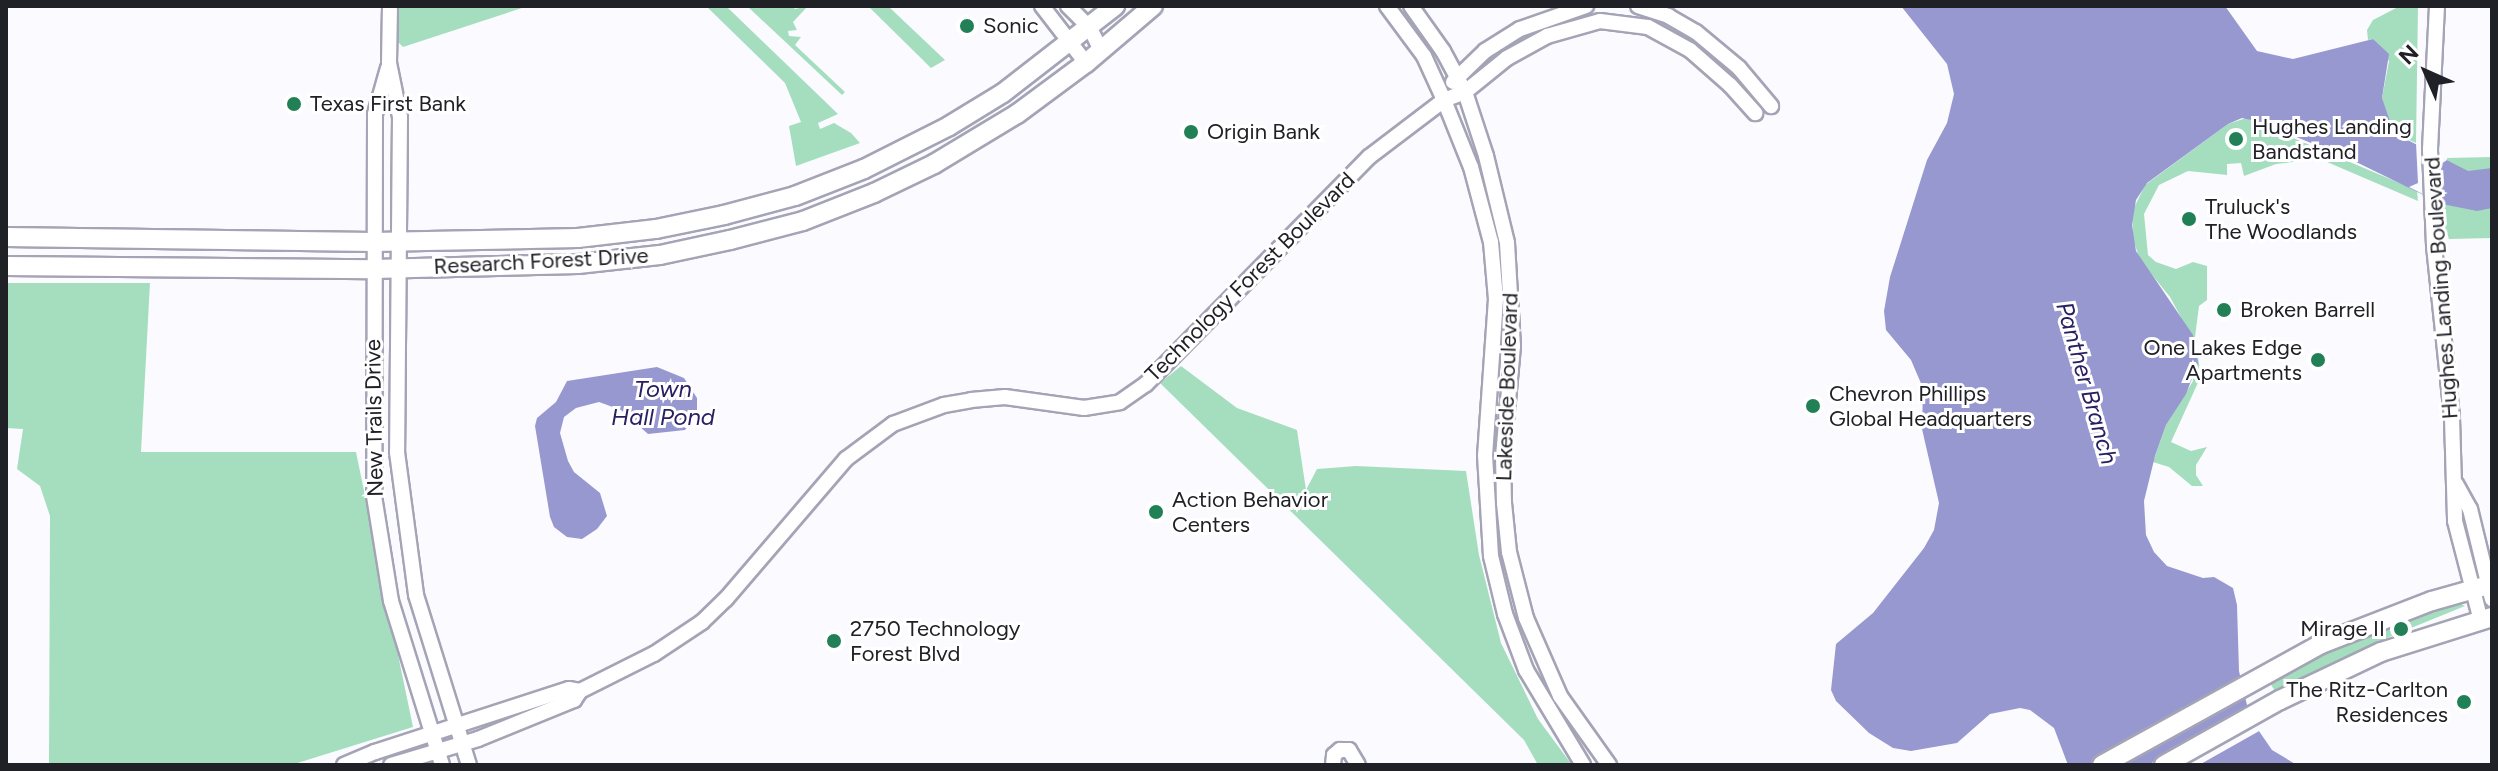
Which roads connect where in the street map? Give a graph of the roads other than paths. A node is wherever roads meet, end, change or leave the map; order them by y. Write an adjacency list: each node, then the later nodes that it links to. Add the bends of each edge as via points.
1 (390, 6): 15 (street, New Trails Drive)
2 (1042, 6): 13 (street)
3 (1068, 6): 12 (street)
4 (1115, 6): 12 (main road, Research Forest Drive)
5 (1153, 6): 14 (main road, Research Forest Drive)
6 (1387, 6): 20 (street, Lakeside Boulevard, via 1424,56)
7 (1411, 6): 17 (street, Lakeside Boulevard)
8 (1586, 6): 17 (street, Technology Forest Boulevard, via 1520,29)
9 (1638, 6): 21 (street, via 1696,32 1739,68)
10 (2429, 6): 19 (street, Hughes Landing Boulevard)
11 (2437, 6): 19 (street, Hughes Landing Boulevard)
12 (1090, 28): 13 (main road, Research Forest Drive); 14 (street)
13 (1071, 43): 16 (street); 25 (main road, Research Forest Drive, via 949,126 795,196 656,229 578,238)
14 (1101, 51): 16 (main road, Research Forest Drive)
15 (389, 63): 24 (street, New Trails Drive, via 375,114); 25 (street, New Trails Drive, via 400,117)
16 (1086, 63): 30 (main road, Research Forest Drive, via 1017,114 934,164 803,221 660,255 578,264)
17 (1456, 76): 18 (street, Lakeside Boulevard); 20 (street, Technology Forest Boulevard)
18 (1465, 92): 20 (street, Technology Forest Boulevard); 22 (street, Technology Forest Boulevard, via 1507,58 1547,36 1583,23 1614,21 1648,27 1690,50); 27 (street, Lakeside Boulevard)
19 (2431, 92): 37 (street, Hughes Landing Boulevard, via 2431,198 2456,483 2470,509)
20 (1444, 100): 26 (street, Lakeside Boulevard, via 1471,167); 39 (street, Technology Forest Boulevard, via 1369,157 1146,384 1120,402 1084,408 1005,397 944,405 893,424 837,468 702,622 654,654)
21 (1771, 106)
22 (1755, 113)
23 (16, 238): 24 (main road, Research Forest Drive); 28 (main road)
24 (373, 242): 25 (main road, Research Forest Drive); 31 (street, New Trails Drive)
25 (399, 242): 30 (street, New Trails Drive)
26 (1491, 242): 27 (street); 32 (street, Lakeside Boulevard, via 1496,299)
27 (1507, 243): 33 (street, Lakeside Boulevard, via 1513,346)
28 (6, 255)
29 (6, 266): 31 (main road, Research Forest Drive)
30 (398, 268): 31 (main road, Research Forest Drive); 34 (street, New Trails Drive)
31 (373, 269): 35 (street, New Trails Drive)
32 (1485, 455): 33 (street); 45 (street, Lakeside Boulevard, via 1491,556 1505,614 1526,670)
33 (1503, 456): 43 (street, Lakeside Boulevard, via 1509,552 1526,618 1560,696)
34 (401, 486): 35 (street); 36 (street, New Trails Drive)
35 (374, 496): 36 (street); 41 (street, New Trails Drive, via 391,601)
36 (403, 505): 40 (street, New Trails Drive, via 416,595)
37 (2487, 589): 38 (street, Hughes Landing Boulevard); 52 (main road, via 2370,623 2265,674)
38 (2486, 619): 53 (main road, via 2381,652 2280,700)
39 (580, 691): 40 (street, Technology Forest Boulevard, via 569,689); 42 (street, via 574,700)
40 (457, 728): 41 (street, Technology Forest Boulevard); 42 (street, New Trails Drive)
41 (432, 735): 44 (street, New Trails Drive); 46 (street, Technology Forest Boulevard)
42 (462, 745): 44 (street); 48 (street, New Trails Drive)
43 (1597, 749): 45 (street); 51 (street, Lakeside Boulevard)
44 (440, 758): 47 (street)
45 (1581, 762)
46 (344, 765)
47 (391, 765)
48 (469, 765)
49 (1333, 765): 50 (street, via 1334,755 1349,750)
50 (1358, 765)
51 (1609, 765)
52 (2102, 765)
53 (2164, 765)

